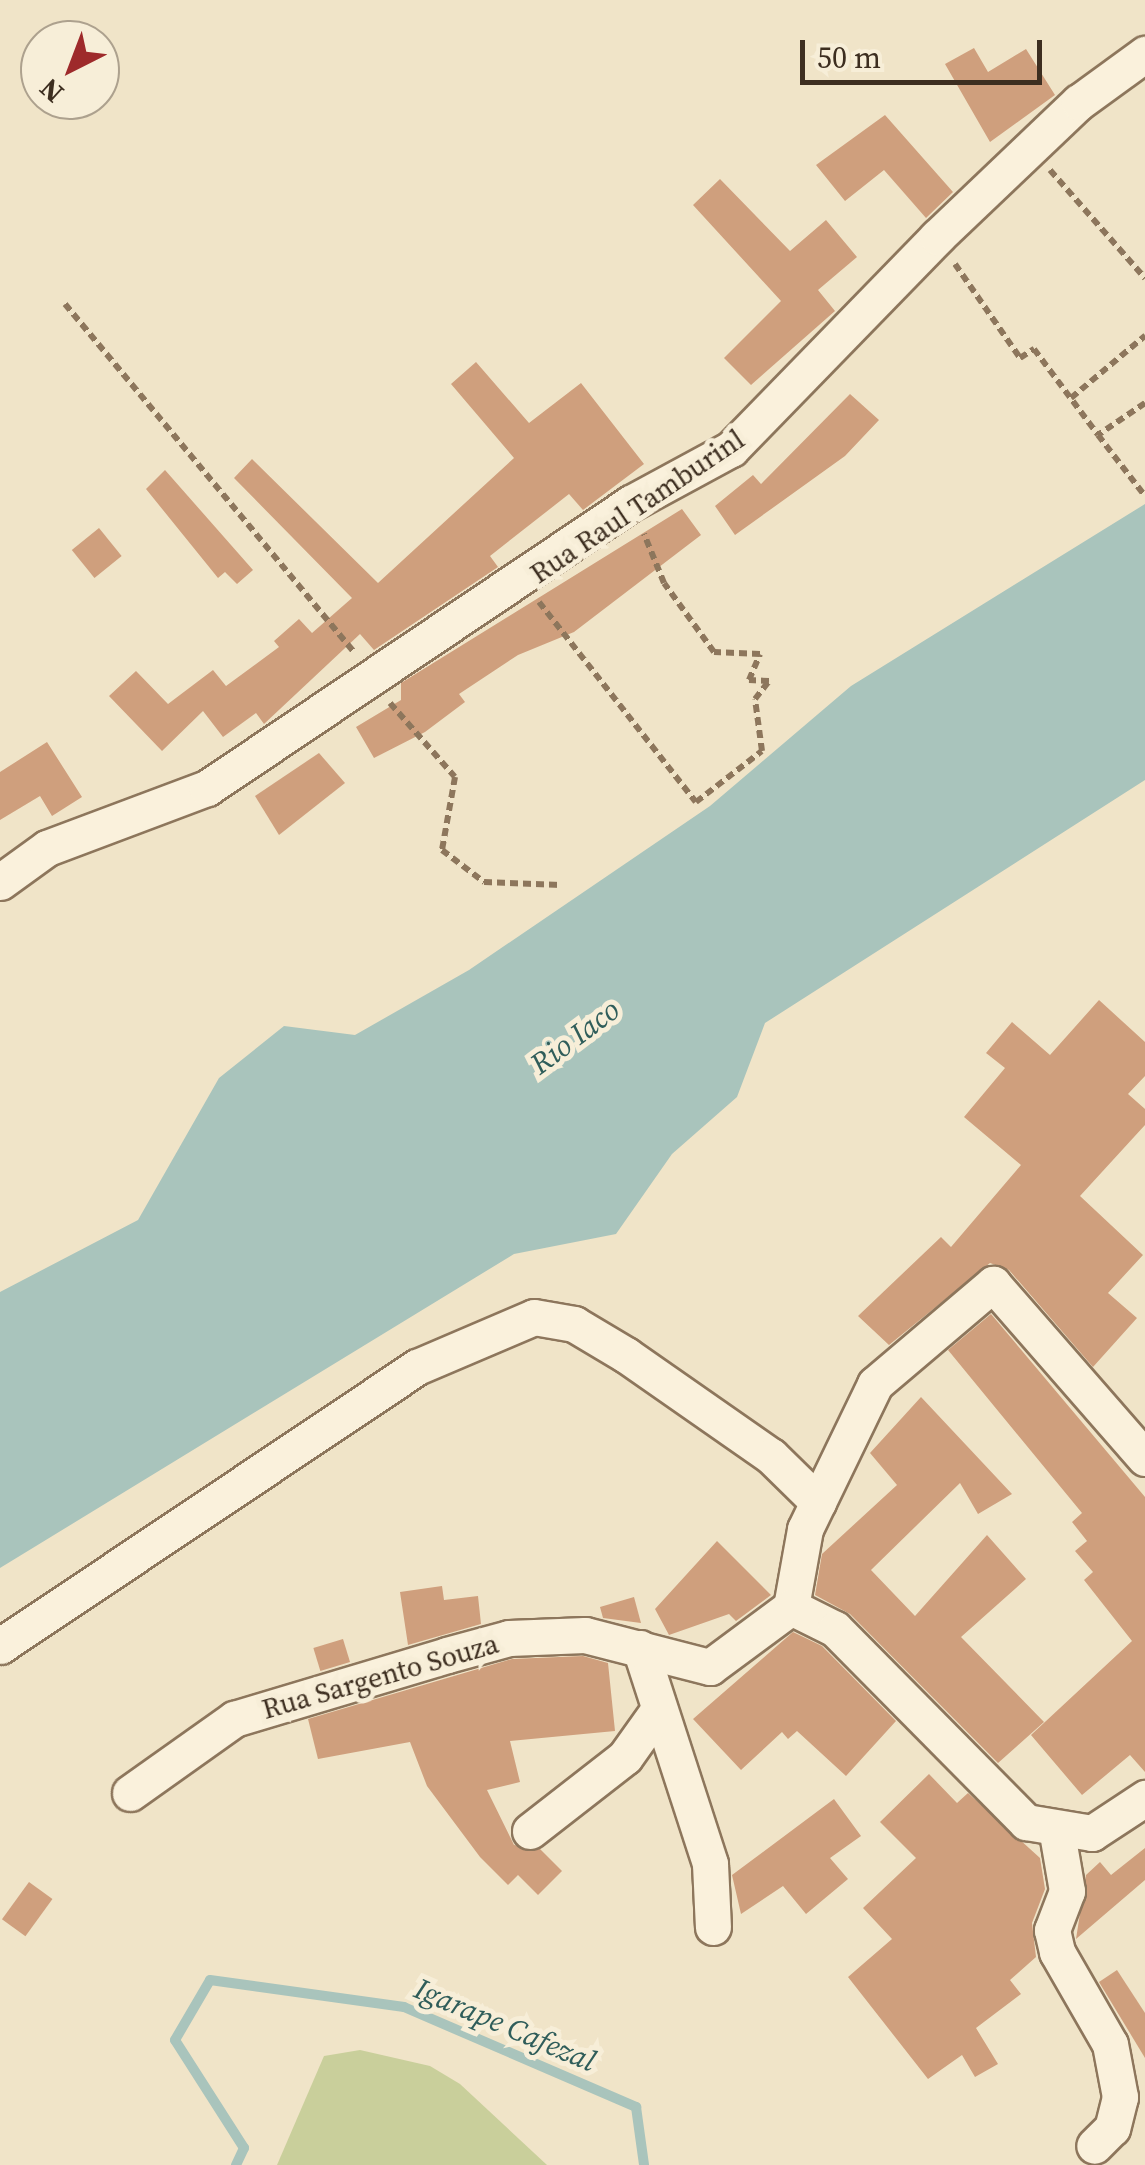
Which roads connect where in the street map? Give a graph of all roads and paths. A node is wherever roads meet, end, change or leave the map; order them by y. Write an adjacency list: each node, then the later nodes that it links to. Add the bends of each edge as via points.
1 (1145, 54): 2 (street, Rua Raul Tamburinl, via 1079,102)
2 (1035, 152): 3 (street, Rua Raul Tamburinl); 4 (path)
3 (937, 236): 7 (path, via 1020,358 1034,349); 11 (street, Rua Raul Tamburinl, via 732,448)
4 (1145, 278)
5 (65, 304): 13 (path)
6 (1145, 336): 7 (path)
7 (1071, 398): 9 (path)
8 (1145, 403): 9 (path)
9 (1098, 435): 10 (path)
10 (1145, 496)
11 (631, 503): 12 (street, Rua Raul Tamburinl); 12 (path, via 664,583 714,652 760,654 749,680 769,681 755,699 762,751 696,802)
12 (524, 580): 13 (street, Rua Raul Tamburinl)
13 (374, 681): 14 (street, Rua Raul Tamburinl, via 207,788 48,848); 15 (path, via 454,777 442,850 484,882)
14 (0, 882)
15 (561, 885)
16 (1145, 1458): 17 (street, via 993,1284 875,1384)
17 (818, 1502): 18 (street); 19 (street, via 771,1456 626,1355 574,1324 534,1316 418,1367)
18 (791, 1607): 20 (street, Rua Sargento Souza, via 710,1668); 25 (street, via 835,1629 1026,1822)
19 (0, 1646)
20 (640, 1648): 21 (street); 22 (street, Rua Sargento Souza, via 566,1636 447,1655 234,1719)
21 (657, 1712): 24 (street, via 625,1758); 26 (street, via 710,1864)
22 (130, 1793)
23 (1145, 1798): 25 (street, via 1092,1833)
24 (530, 1830)
25 (1057, 1833): 27 (street, via 1068,1892 1052,1930 1057,1952 1110,2044 1120,2098 1112,2128)
26 (713, 1926)
27 (1094, 2146)

